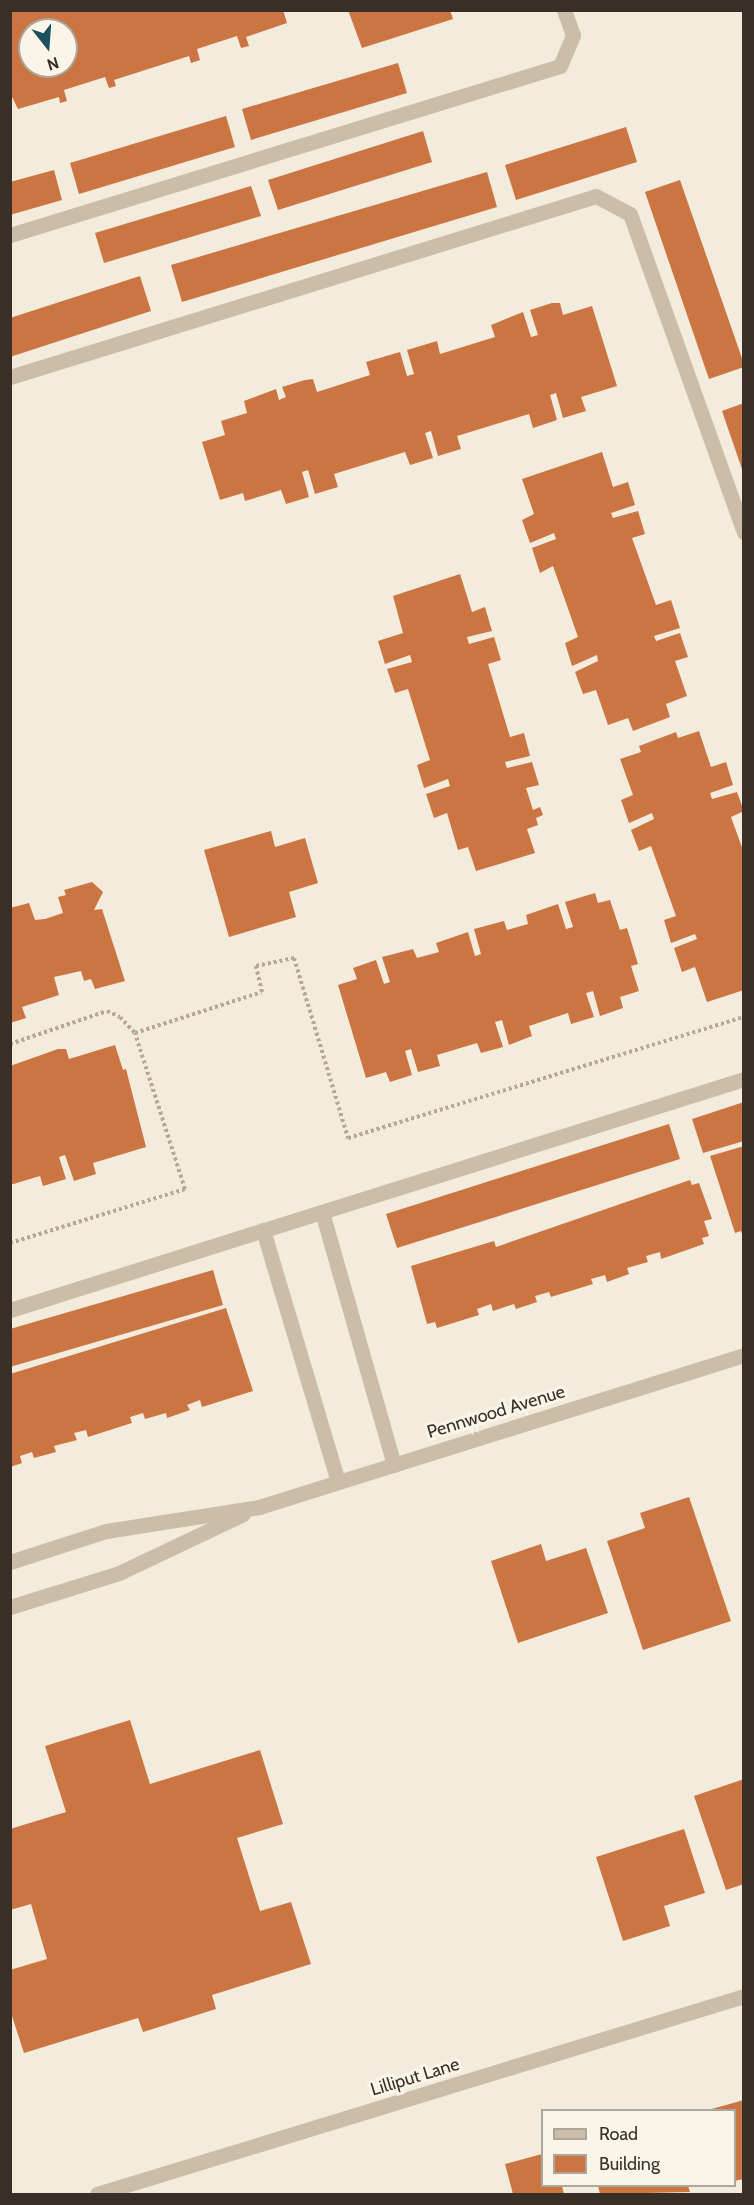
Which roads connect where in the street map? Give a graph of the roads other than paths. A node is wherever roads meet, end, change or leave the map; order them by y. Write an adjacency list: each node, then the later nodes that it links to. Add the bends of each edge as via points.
1 (564, 10): 2 (street, via 573,35 560,66)
2 (10, 235)
3 (10, 377): 4 (street, via 596,196 630,214)
4 (744, 532)
5 (744, 1079): 6 (street)
6 (322, 1212): 7 (street); 10 (street)
7 (263, 1230): 8 (street); 11 (street)
8 (10, 1310)
9 (744, 1355): 10 (street, Pennwood Avenue)
10 (394, 1465): 11 (street, Pennwood Avenue)
11 (338, 1482): 12 (street, Pennwood Avenue)
12 (259, 1507): 13 (street, Pennwood Avenue, via 106,1531); 14 (street, Pennwood Avenue, via 119,1573)
13 (10, 1562)
14 (10, 1607)
15 (744, 1996): 16 (street, Lilliput Lane)
16 (97, 2194)

